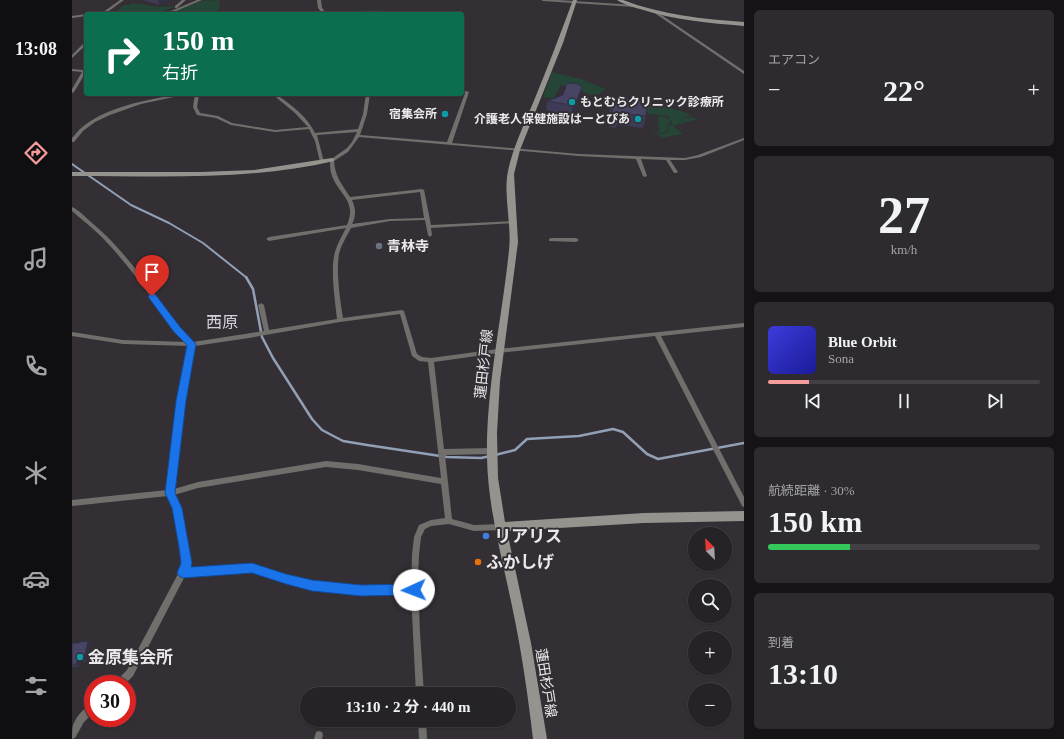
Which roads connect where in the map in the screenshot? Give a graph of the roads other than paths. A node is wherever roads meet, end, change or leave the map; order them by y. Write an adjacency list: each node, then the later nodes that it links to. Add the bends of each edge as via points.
1 (122, 0): 10 (street)
2 (184, 0): 8 (street); 11 (street, via 177,7)
3 (200, 0): 8 (street)
4 (319, 0): 13 (street)
5 (543, 0): 7 (street)
6 (619, 0): 9 (main road)
7 (574, 1): 9 (street); 38 (main road, 蓮田杉戸線)
8 (192, 3): 12 (street)
9 (635, 6): 14 (main road)
10 (107, 12)
11 (165, 12)
12 (171, 12)
13 (323, 12)
14 (657, 13): 17 (main road, via 693,20); 23 (street)
15 (84, 15): 16 (street)
16 (72, 17)
17 (744, 24)
18 (84, 45): 19 (street)
19 (72, 57)
20 (72, 70): 21 (street)
21 (84, 70)
22 (84, 73): 25 (street)
23 (744, 73)
24 (464, 91): 37 (street, via 467,92)
25 (72, 92)
26 (178, 96): 32 (street, via 116,111)
27 (196, 96): 30 (street, via 195,107 198,114 217,117 230,124 275,131)
28 (276, 96): 30 (street, via 303,118)
29 (368, 96): 31 (street)
30 (310, 128): 33 (street)
31 (360, 130): 33 (street); 34 (street)
32 (74, 134): 36 (street)
33 (314, 134): 42 (street)
34 (358, 136): 37 (street); 41 (street, via 350,149)
35 (744, 139): 40 (street, via 699,156)
36 (72, 141)
37 (449, 144): 38 (street)
38 (517, 150): 39 (street); 49 (main road, 蓮田杉戸線, via 510,181)
39 (638, 158): 40 (street); 45 (street)
40 (667, 159): 43 (street)
41 (332, 160): 42 (main road); 46 (street, via 332,173)
42 (322, 162): 44 (main road, via 222,174)
43 (676, 172)
44 (72, 174)
45 (645, 176)
46 (349, 199): 48 (street, via 422,190); 50 (street, via 353,216)
47 (72, 208): 62 (street, via 102,234 144,284 177,330)
48 (426, 219): 50 (street, via 390,220); 51 (street)
49 (514, 222): 51 (street); 63 (main road, 蓮田杉戸線, via 513,250)
50 (348, 226): 53 (street); 57 (street, via 337,254 337,302)
51 (428, 227): 52 (street)
52 (430, 235)
53 (269, 239)
54 (551, 240): 55 (street)
55 (576, 240)
56 (262, 305): 59 (street)
57 (340, 320): 59 (street); 64 (street, via 402,312 414,355 420,359)
58 (744, 325): 61 (street)
59 (267, 332): 62 (street)
60 (72, 334): 62 (street, via 123,342)
61 (657, 334): 63 (street); 70 (street)
62 (192, 344): 68 (street, via 181,401)
63 (498, 351): 64 (street); 65 (main road, 蓮田杉戸線)
64 (431, 360): 66 (street)
65 (492, 451): 66 (street); 73 (main road, 蓮田杉戸線)
66 (442, 452): 67 (street)
67 (445, 482): 68 (street, via 326,464 198,485); 72 (street)
68 (170, 493): 69 (street); 74 (street, via 177,508 184,547 186,563)
69 (72, 503)
70 (744, 504)
71 (744, 516): 73 (main road, via 644,518)
72 (449, 521): 73 (street, via 474,528); 75 (street, via 428,523 421,527 417,534)
73 (501, 528): 82 (main road, 蓮田杉戸線, via 526,644)
74 (183, 573): 75 (street, via 252,568 312,585 361,590); 76 (street)
75 (414, 590): 77 (street)
76 (129, 675)
77 (420, 687)
78 (84, 716): 80 (street)
79 (422, 727): 81 (street)
80 (72, 735)
81 (423, 739)
82 (540, 739)

